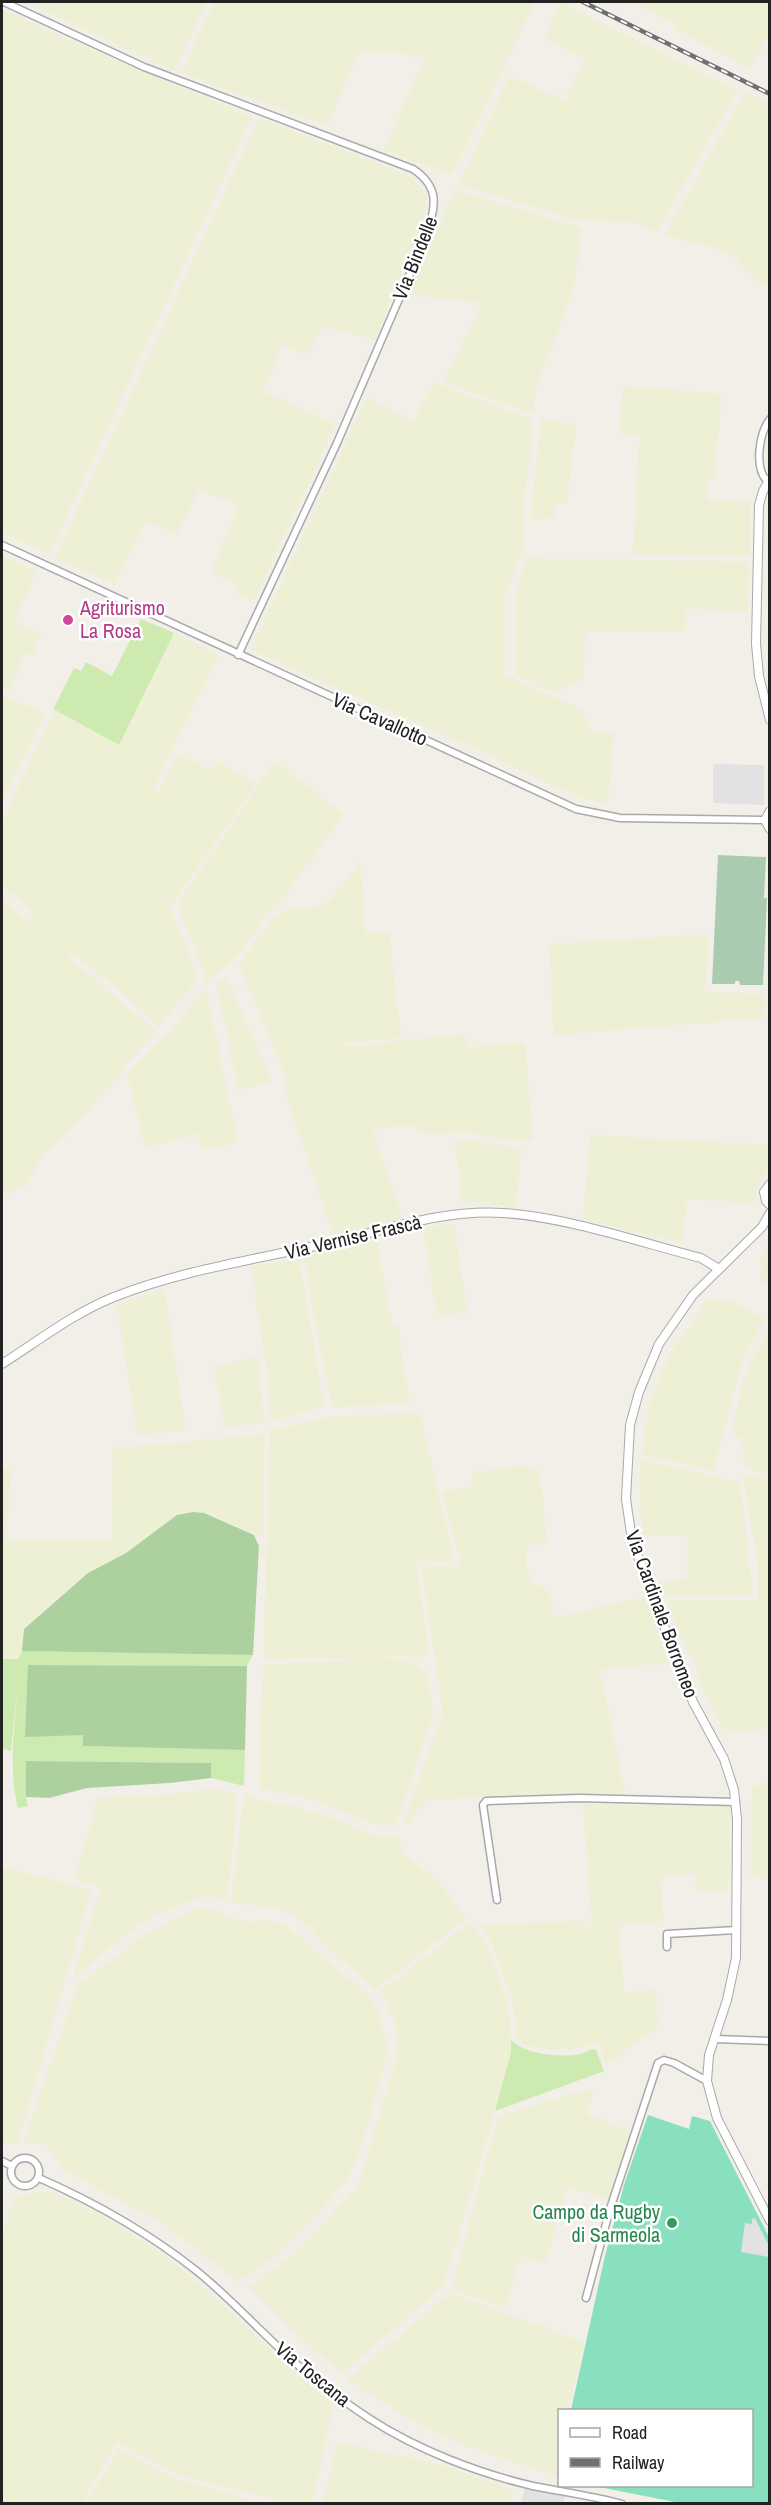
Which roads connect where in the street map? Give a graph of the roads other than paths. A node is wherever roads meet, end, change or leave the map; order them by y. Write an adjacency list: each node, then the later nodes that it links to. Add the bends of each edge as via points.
1 (4, 2): 5 (street, Via Bindelle, via 144,67 413,169 431,186 435,208 427,234 337,443)
2 (770, 419): 3 (street, via 763,428 760,462 761,472)
3 (768, 480): 6 (street, via 759,505 756,644)
4 (2, 545): 5 (street, Via Cavallotto)
5 (238, 655): 8 (street, Via Cavallotto, via 576,808 620,818)
6 (770, 720)
7 (770, 811): 8 (street)
8 (765, 819): 9 (street)
9 (770, 829)
10 (770, 1184): 11 (street, via 764,1192)
11 (770, 1205)
12 (770, 1213): 13 (street, Via Cardinale Borromeo, via 762,1227)
13 (719, 1269): 14 (street, Via Vernise Frascà, via 701,1258 542,1218 467,1213 156,1282 112,1298 74,1318); 15 (street, Via Cardinale Borromeo, via 681,1311 648,1366 630,1425 626,1499 632,1540 693,1702 724,1759)
14 (2, 1364)
15 (736, 1802): 16 (street, via 579,1798 486,1801 483,1805); 17 (street, Via Cardinale Borromeo)
16 (497, 1900)
17 (736, 1930): 18 (street, via 667,1934); 19 (street, Via Cardinale Borromeo, via 733,1976)
18 (667, 1947)
19 (715, 2039): 20 (street); 21 (street, Via Cardinale Borromeo)
20 (770, 2041)
21 (707, 2081): 25 (street, Via Cardinale Borromeo, via 717,2118); 26 (street, via 674,2063 658,2063)
22 (2, 2161): 23 (street)
23 (12, 2166): 24 (street, Via Toscana, via 20,2159 30,2158 38,2165); 24 (street, via 12,2176 21,2186 32,2185)
24 (39, 2178): 27 (street, Via Toscana, via 119,2217 156,2241 234,2303 292,2359 372,2420 473,2468 530,2485)
25 (770, 2221)
26 (586, 2298)
27 (622, 2504)

